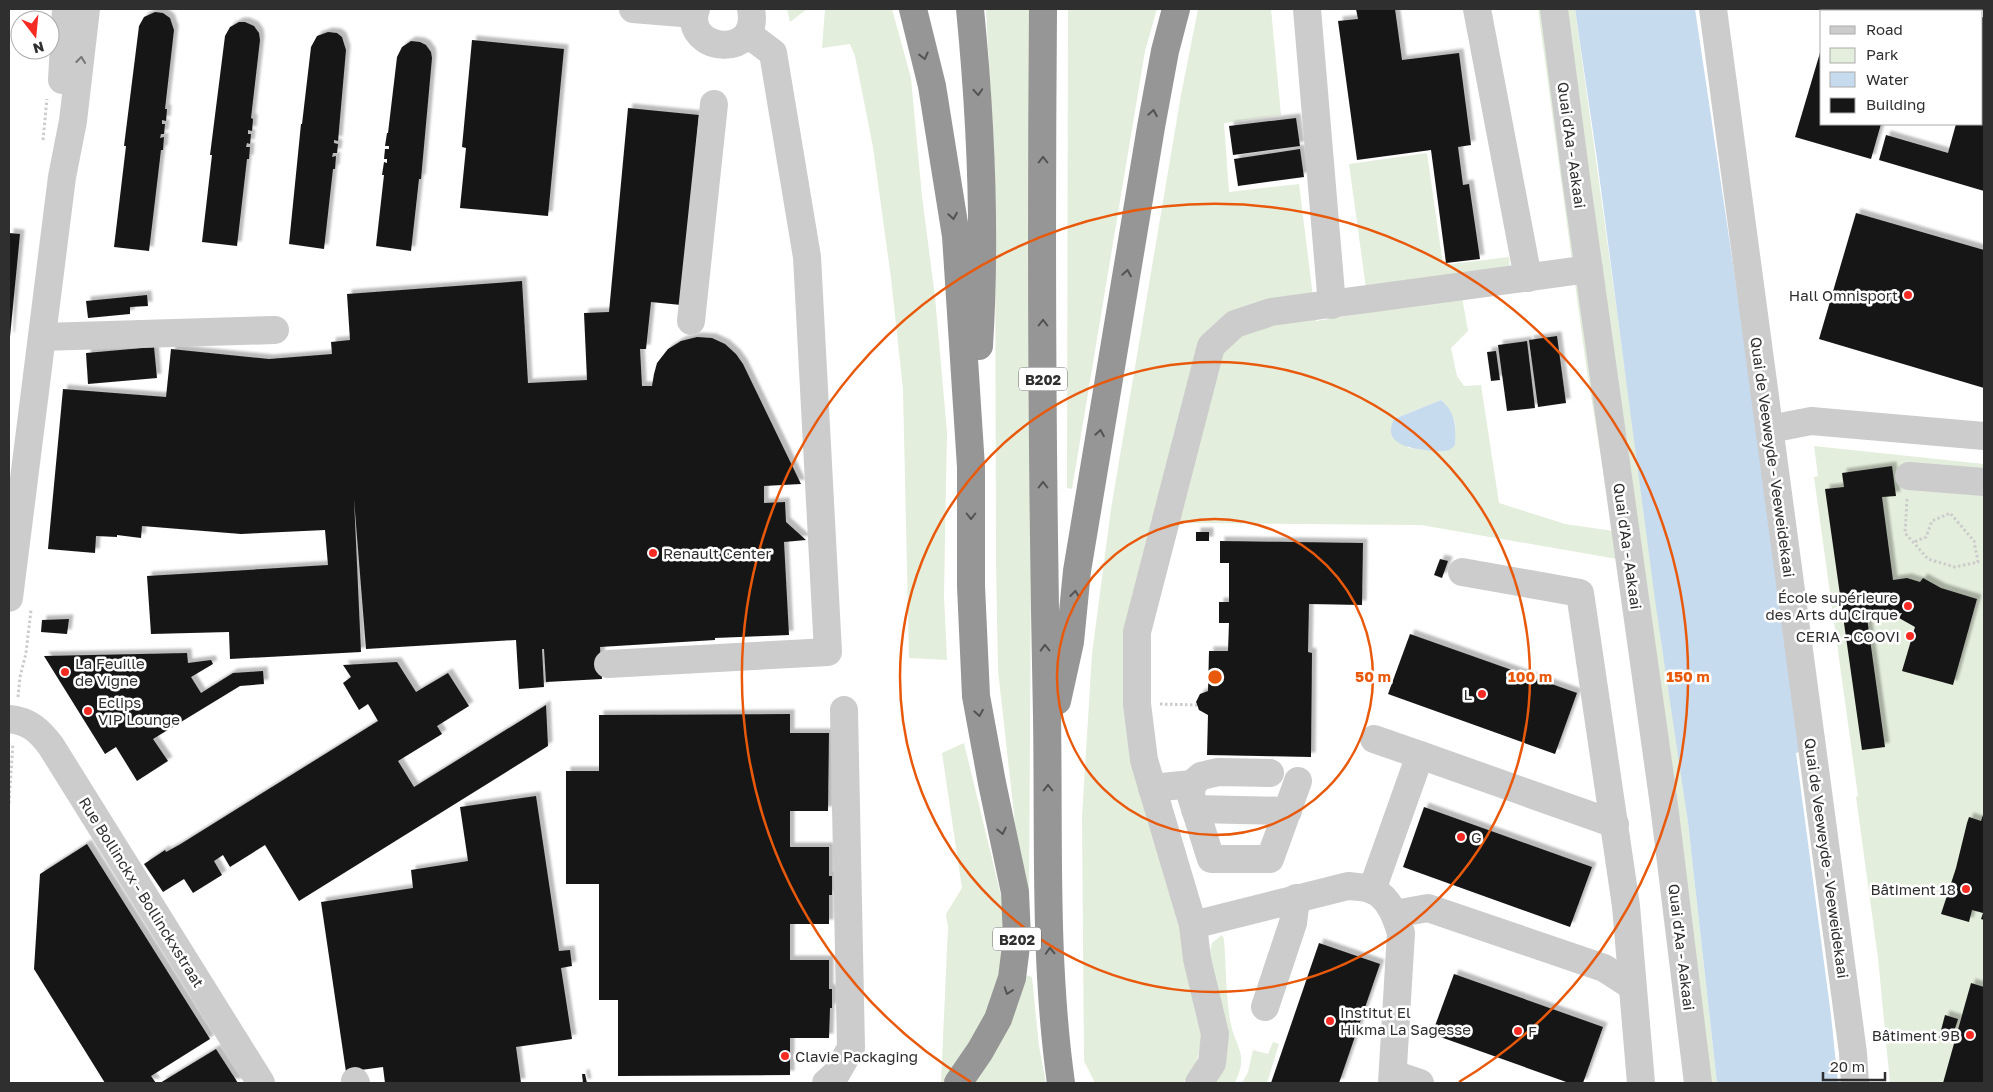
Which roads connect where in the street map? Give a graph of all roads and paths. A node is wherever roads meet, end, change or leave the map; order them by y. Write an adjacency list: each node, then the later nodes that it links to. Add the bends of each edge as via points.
1 (66, 9): 15 (street, via 62,66)
2 (86, 9): 15 (street, one-way to 2, via 73,121)
3 (643, 9): 12 (street)
4 (913, 9): 24 (highway, B202, one-way to 24, via 932,86 956,236)
5 (970, 9): 24 (highway, B202, one-way to 24, via 978,90 983,280)
6 (1043, 9): 36 (highway, B202, one-way to 6, via 1043,524)
7 (1176, 9): 36 (highway, B202, one-way to 7, via 1070,642 1077,571 1151,127)
8 (1307, 9): 18 (street)
9 (1477, 9): 17 (street)
10 (1554, 9): 16 (street, Quai d'Aa - Aakaai)
11 (1713, 9): 22 (street, Quai de Veeweyde - Veeweidekaai)
12 (695, 11): 13 (street, via 697,29 706,41 721,46 736,43)
13 (750, 21): 30 (street, via 773,53 807,257 828,652)
14 (714, 104): 19 (street)
15 (62, 177): 21 (street)
16 (1589, 269): 17 (street); 60 (street, Quai d'Aa - Aakaai, via 1664,805)
17 (1528, 278): 18 (street)
18 (1332, 305): 31 (street, via 1271,312 1235,324 1211,346 1137,632)
19 (691, 321)
20 (275, 330): 21 (street)
21 (42, 337): 29 (street)
22 (1770, 429): 23 (street, via 1811,421); 61 (street, Quai de Veeweyde - Veeweidekaai, via 1853,1053)
23 (1984, 436)
24 (971, 467): 54 (highway, B202, one-way to 54, via 971,595 976,696 1015,892 1017,938 1012,978 998,1019)
25 (1909, 476): 26 (street); 27 (path, via 1906,533)
26 (1984, 482)
27 (1914, 542): 27 (path, via 1926,537 1932,521 1950,513 1974,541 1978,562 1955,567 1928,559)
28 (1462, 572): 43 (street, via 1580,594)
29 (9, 598)
30 (608, 664)
31 (1137, 704): 32 (path); 40 (street, via 1144,760)
32 (1197, 705)
33 (844, 710): 53 (street, via 851,1048 836,1074)
34 (9, 719): 52 (street, Rue Bollinckx - Bollinckxstraat, via 32,725 46,740)
35 (1374, 739): 37 (street)
36 (1047, 749): 50 (highway, B202, one-way to 36, via 1048,919)
37 (1420, 755): 43 (street); 44 (street)
38 (1270, 773): 41 (street, via 1218,772 1201,776)
39 (1298, 781): 42 (street)
40 (1154, 795): 41 (street); 47 (street)
41 (1193, 796): 42 (street); 42 (street, via 1211,859 1270,859)
42 (1288, 811)
43 (1614, 824): 48 (street, via 1626,906)
44 (1372, 890): 45 (street, via 1348,886); 46 (street, via 1386,900)
45 (1296, 898): 47 (street); 49 (street, via 1293,923)
46 (1395, 914): 48 (street, via 1428,908 1604,968); 51 (street, via 1402,933)
47 (1193, 925): 57 (street, via 1197,959 1215,1034 1212,1063)
48 (1632, 986): 59 (street)
49 (1265, 1007)
50 (1057, 1052): 55 (highway, B202); 56 (street)
51 (1393, 1079): 58 (street)
52 (260, 1083)
53 (826, 1083)
54 (958, 1083)
55 (1062, 1083)
56 (1076, 1083)
57 (1199, 1083)
58 (1420, 1083)
59 (1641, 1083)
60 (1698, 1083)
61 (1854, 1083)

